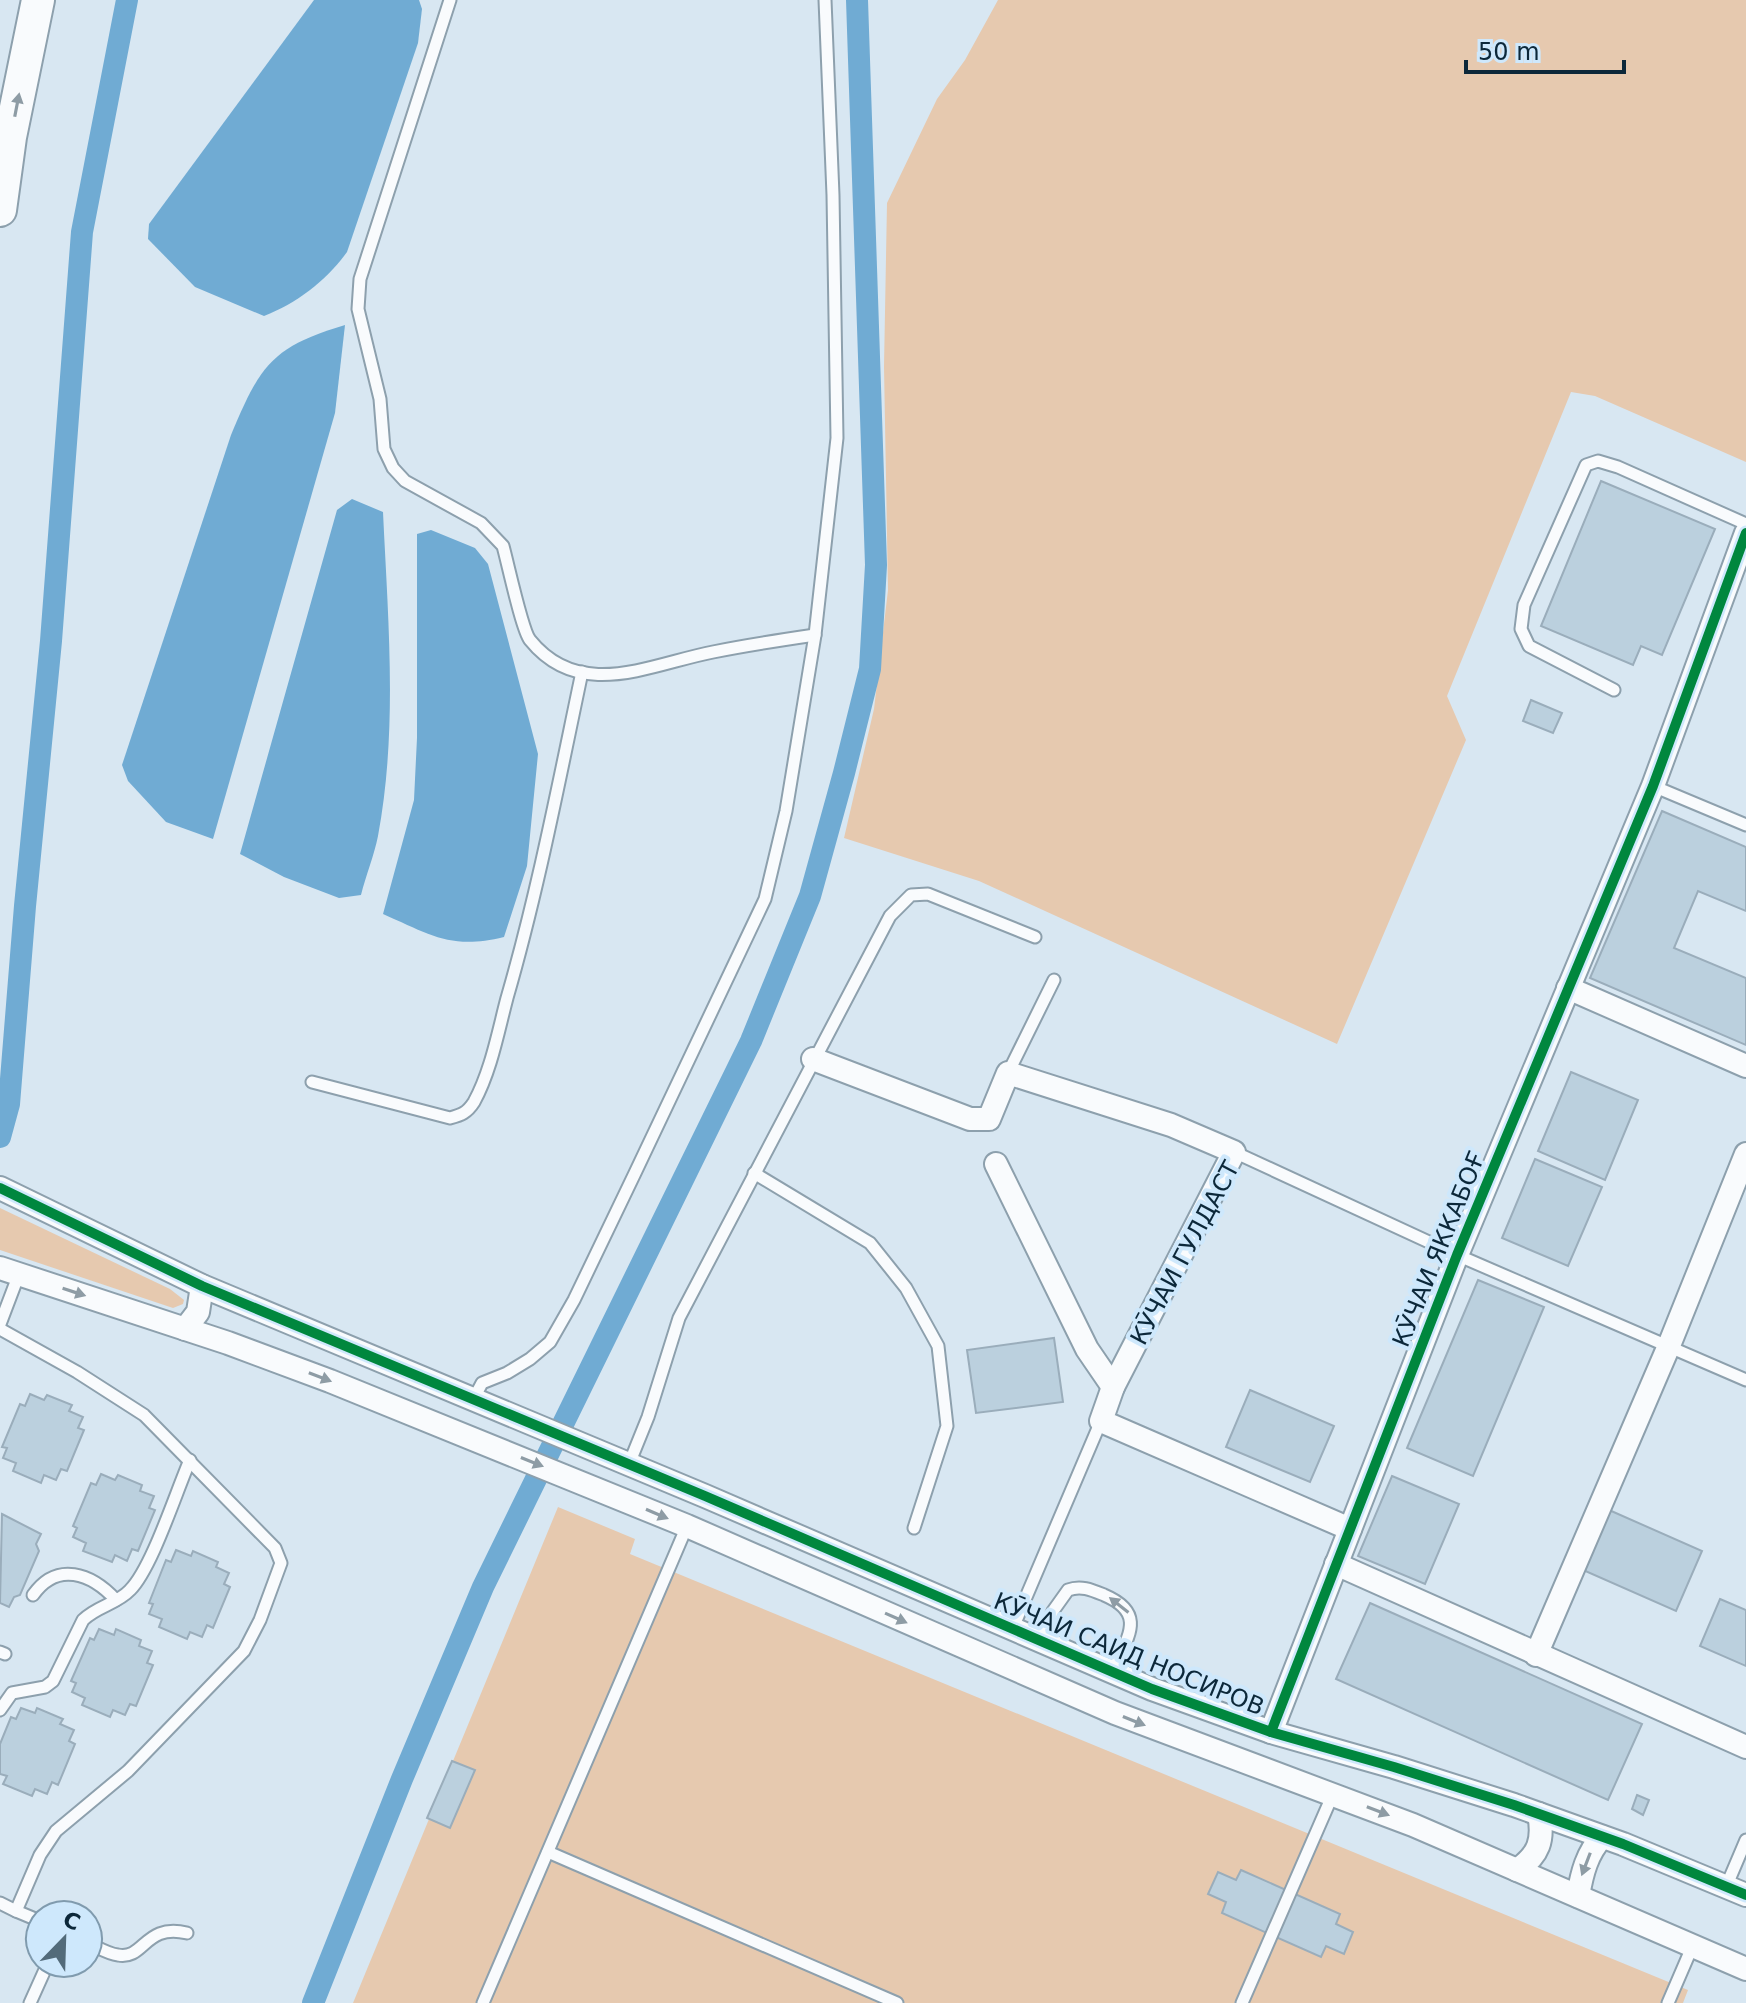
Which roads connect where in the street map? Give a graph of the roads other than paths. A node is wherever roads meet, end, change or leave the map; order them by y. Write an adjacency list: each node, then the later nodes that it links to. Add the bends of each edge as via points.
1 (38, 0): 4 (main road, one-way to 1)
2 (450, 0): 8 (lane, via 360,279 358,309 380,399 384,449 405,481 497,537 528,638 559,664)
3 (825, 0): 7 (lane, via 837,438)
4 (0, 210)
5 (1746, 524): 9 (lane, via 1618,467 1598,461 1586,465 1524,605 1521,629 1529,646)
6 (1746, 533): 10 (street, КӮЧАИ ЯККАБОҒ)
7 (815, 635): 8 (lane, via 711,652 641,671 606,676); 32 (lane, via 786,811 765,899 574,1300 550,1342 519,1366 482,1383)
8 (582, 672): 18 (lane, via 524,940 473,1103 465,1114 450,1118)
9 (1614, 690)
10 (1653, 786): 11 (lane); 14 (street, КӮЧАИ ЯККАБОҒ)
11 (1746, 825)
12 (1035, 937): 15 (lane, via 928,894 911,895 890,916)
13 (1054, 980): 17 (lane)
14 (1568, 988): 16 (street); 24 (street, КӮЧАИ ЯККАБОҒ)
15 (813, 1059): 17 (street, via 970,1119 989,1119); 22 (lane)
16 (1746, 1066)
17 (1008, 1073): 19 (street, via 1171,1125)
18 (312, 1082)
19 (1234, 1152): 24 (lane, КӮЧАИ ГУЛДАСТ); 31 (street, КӮЧАИ ГУЛДАСТ)
20 (1746, 1154): 29 (street)
21 (996, 1164): 31 (street, via 1087,1349)
22 (754, 1173): 35 (lane, via 679,1318); 37 (lane, via 870,1243 906,1288 938,1346 947,1426)
23 (0, 1188): 26 (street, КӮЧАИ САИД НОСИРОВ)
24 (1457, 1255): 29 (lane, КӮЧАИ ГУЛДАСТ); 38 (street, КӮЧАИ ЯККАБОҒ)
25 (10, 1271): 27 (lane); 28 (street, one-way to 28)
26 (202, 1286): 28 (street, via 198,1312); 32 (street, КӮЧАИ САИД НОСИРОВ)
27 (0, 1326): 34 (lane, via 130,1404)
28 (185, 1329): 36 (street, one-way to 36, via 260,1354)
29 (1668, 1348): 30 (lane, КӮЧАИ ГУЛДАСТ); 44 (street)
30 (1746, 1380)
31 (1113, 1387): 33 (street, КӮЧАИ ГУЛДАСТ)
32 (482, 1404): 35 (street, КӮЧАИ САИД НОСИРОВ)
33 (1101, 1421): 38 (street); 42 (lane)
34 (190, 1460): 41 (lane, via 139,1579); 59 (lane, via 275,1548 279,1574 244,1651 146,1753 56,1831)
35 (629, 1464): 42 (street, КӮЧАИ САИД НОСИРОВ)
36 (687, 1526): 46 (street, one-way to 46); 54 (lane)
37 (914, 1528)
38 (1350, 1529): 39 (street, КӮЧАИ ЯККАБОҒ)
39 (1336, 1564): 44 (street); 48 (street, КӮЧАИ ЯККАБОҒ)
40 (33, 1595): 41 (lane, via 45,1580 64,1574 89,1579)
41 (116, 1600): 47 (lane, via 83,1620 53,1681 12,1693)
42 (1012, 1631): 43 (street, КӮЧАИ САИД НОСИРОВ)
43 (1043, 1644): 45 (street, КӮЧАИ САИД НОСИРОВ); 45 (lane, one-way to 43, via 1131,1618 1123,1605 1104,1595 1083,1588 1068,1590 1057,1604); 46 (street)
44 (1536, 1655): 49 (street)
45 (1112, 1673): 48 (street, КӮЧАИ САИД НОСИРОВ)
46 (1033, 1678): 50 (street, one-way to 50, via 1156,1730)
47 (0, 1710)
48 (1271, 1732): 51 (street, КӮЧАИ САИД НОСИРОВ)
49 (1746, 1747)
50 (1333, 1794): 55 (street, one-way to 55); 69 (lane)
51 (1539, 1814): 52 (street, КӮЧАИ САИД НОСИРОВ); 55 (street, via 1539,1847)
52 (1602, 1837): 56 (street, КӮЧАИ САИД НОСИРОВ); 57 (street, one-way to 57, via 1584,1866)
53 (1746, 1840): 56 (lane)
54 (548, 1852): 67 (lane); 68 (lane)
55 (1517, 1870): 57 (street)
56 (1736, 1891)
57 (1578, 1896): 62 (street)
58 (0, 1903): 59 (lane)
59 (16, 1911): 60 (lane)
60 (24, 1914)
61 (187, 1933): 63 (lane, via 158,1933 127,1955)
62 (1693, 1945): 64 (street); 70 (lane)
63 (104, 1950)
64 (1746, 1969)
65 (41, 1979): 66 (lane)
66 (30, 2003)
67 (483, 2003)
68 (897, 2003)
69 (1242, 2003)
70 (1668, 2003)

